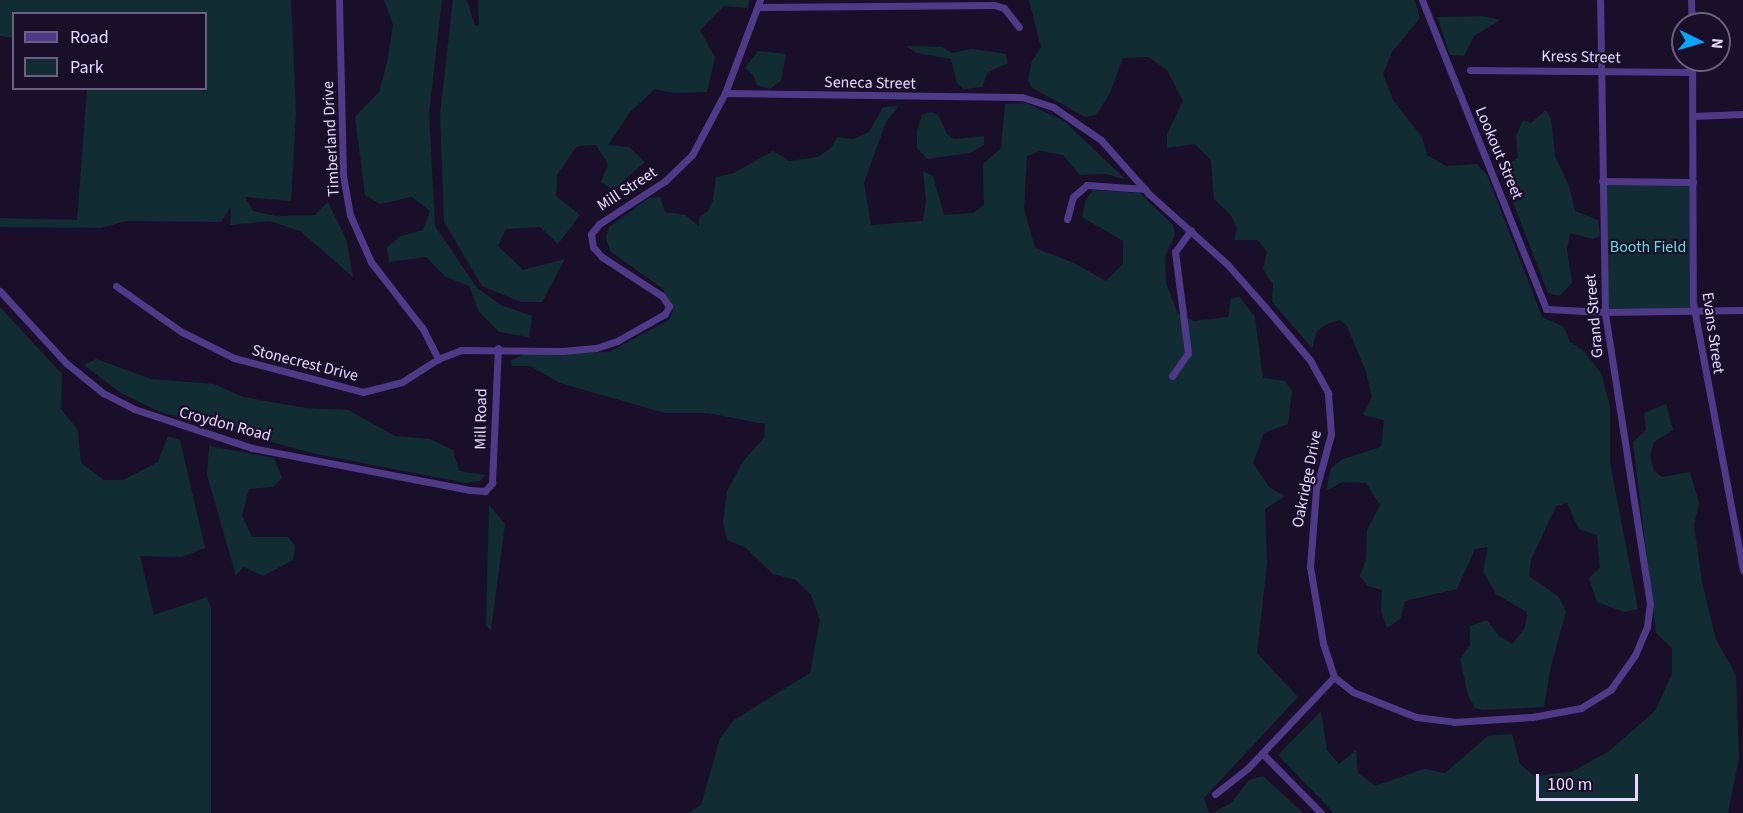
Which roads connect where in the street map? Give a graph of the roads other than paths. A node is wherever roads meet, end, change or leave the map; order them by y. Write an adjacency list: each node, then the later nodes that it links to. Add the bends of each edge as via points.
1 (339, 0): 25 (street, Timberland Drive, via 343,175 350,215 371,262 423,329)
2 (1422, 0): 23 (street, Lookout Street, via 1546,309)
3 (1600, 0): 7 (street, Grand Street)
4 (759, 3): 5 (street, via 994,5 1004,8); 10 (street, Mill Street)
5 (1019, 27)
6 (1470, 70): 7 (street, Kress Street)
7 (1601, 71): 8 (street, Kress Street); 14 (street, Grand Street)
8 (1671, 72)
9 (1692, 72): 13 (street, Evans Street)
10 (725, 93): 11 (street, Seneca Street); 24 (street, Mill Street, via 708,128 677,172 599,224 591,234 594,249 662,296 669,309 642,328 596,348)
11 (1014, 97): 16 (street, Oakridge Drive, via 1041,102 1078,123 1101,140)
12 (1743, 114): 13 (street)
13 (1693, 116): 15 (street, Evans Street)
14 (1602, 181): 15 (street); 23 (street, Grand Street)
15 (1693, 182): 22 (street, Evans Street)
16 (1145, 189): 17 (street, via 1087,185 1073,197); 18 (street, Oakridge Drive)
17 (1067, 219)
18 (1191, 230): 26 (street, via 1175,252 1188,353); 29 (street, Oakridge Drive, via 1310,360 1328,393 1331,434 1316,489 1310,567 1323,643)
19 (116, 286): 25 (street, Stonecrest Drive, via 182,332 234,358 350,390 384,390)
20 (0, 291): 27 (street, Croydon Road, via 82,377 103,393 149,416 218,439 303,459)
21 (1743, 310): 22 (street)
22 (1694, 311): 23 (street); 28 (street, Evans Street)
23 (1605, 312): 29 (street, Grand Street, via 1649,591 1647,627 1628,669 1611,689 1581,708 1556,714 1442,722 1406,714 1353,692)
24 (498, 348): 25 (street, Stonecrest Drive, via 460,350); 27 (street, Mill Road, via 494,473)
25 (438, 358)
26 (1172, 376)
27 (488, 490)
28 (1743, 570)
29 (1334, 677): 30 (street)
30 (1262, 753): 31 (street); 32 (street)
31 (1215, 794)
32 (1321, 813)

